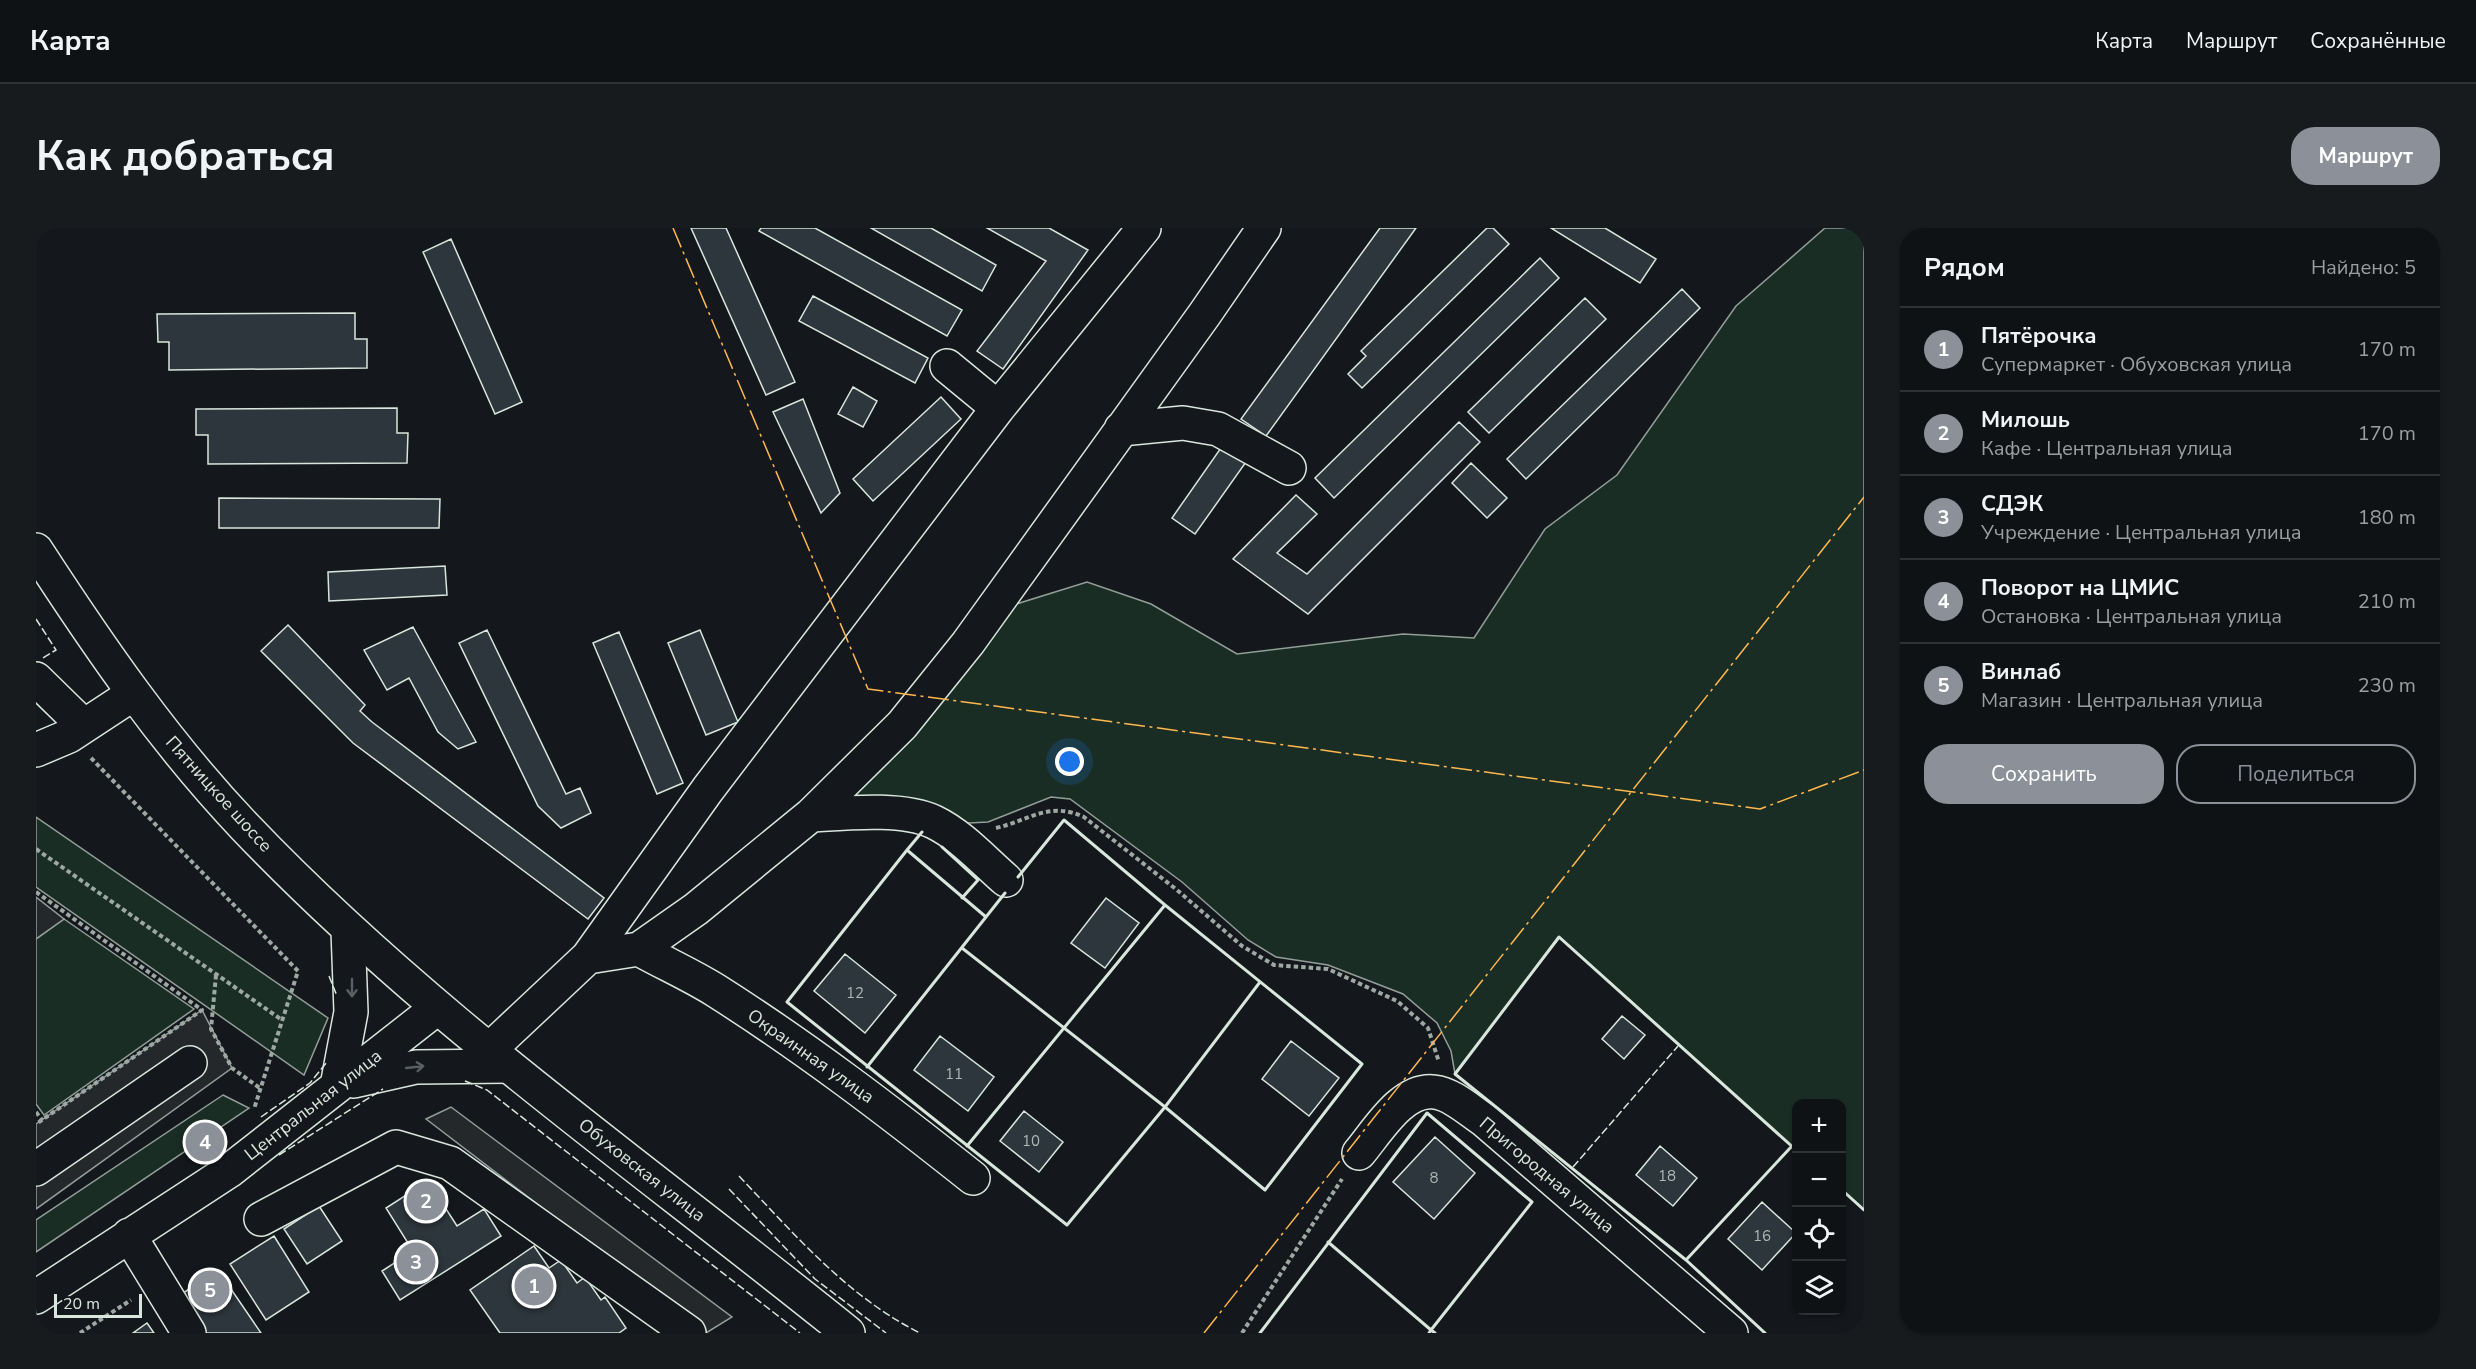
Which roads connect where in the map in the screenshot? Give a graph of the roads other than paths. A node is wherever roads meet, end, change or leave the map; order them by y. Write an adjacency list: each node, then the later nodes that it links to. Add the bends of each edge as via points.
1 (1144, 228): 4 (street)
2 (1264, 228): 5 (street)
3 (947, 366): 4 (street)
4 (998, 408): 16 (street, via 708,789)
5 (1121, 429): 6 (street, via 1183,423 1218,429); 12 (street, via 968,643 924,698)
6 (1289, 468)
7 (36, 550): 9 (street, Пятницкое шоссе)
8 (36, 679): 10 (street)
9 (133, 694): 10 (street); 14 (street, Пятницкое шоссе, via 244,826)
10 (77, 731): 11 (street)
11 (36, 750)
12 (811, 815): 13 (street, via 881,814 934,822); 15 (street, via 696,909)
13 (1006, 880)
14 (348, 930): 17 (street, Пятницкое шоссе); 20 (street, one-way to 20, via 351,1012)
15 (639, 949): 16 (street); 23 (street, Окраинная улица, via 713,989 766,1024 881,1105)
16 (588, 957): 18 (street)
17 (437, 1008): 18 (street, Обуховская улица); 20 (street, Центральная улица)
18 (498, 1058): 20 (street, one-way to 18, via 416,1067); 29 (street, Обуховская улица)
19 (190, 1063): 22 (street)
20 (338, 1086): 25 (street, Центральная улица, via 230,1171)
21 (1359, 1153): 30 (street, Пригородная улица, via 1397,1108 1417,1094 1434,1092 1455,1100 1484,1120)
22 (36, 1169)
23 (973, 1178)
24 (261, 1219): 28 (street, via 396,1147 450,1163)
25 (129, 1235): 26 (street, Центральная улица); 27 (street)
26 (36, 1297)
27 (189, 1333)
28 (689, 1333)
29 (848, 1333)
30 (1731, 1333)

